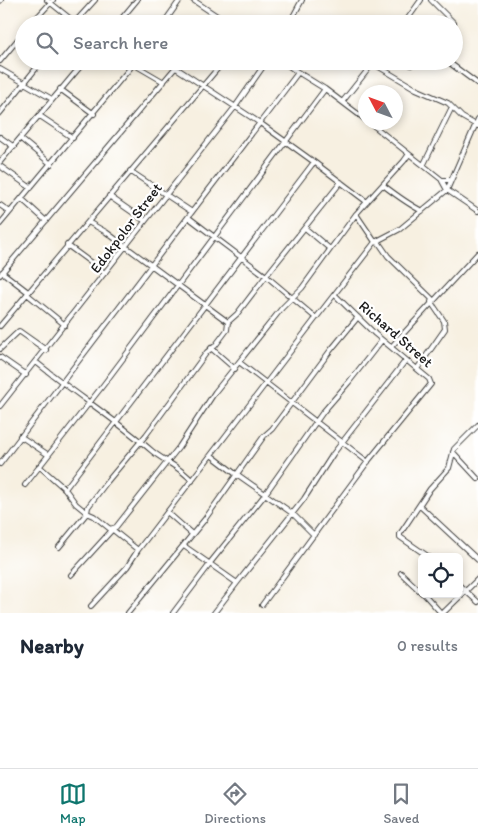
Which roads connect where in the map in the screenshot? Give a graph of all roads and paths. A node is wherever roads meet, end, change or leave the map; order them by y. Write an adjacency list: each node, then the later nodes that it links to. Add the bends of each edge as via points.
1 (95, 0): 11 (street)
2 (137, 0): 12 (street)
3 (180, 0): 13 (street)
4 (193, 0): 14 (street)
5 (302, 0): 15 (street)
6 (421, 0): 16 (street)
7 (431, 0): 17 (street)
8 (50, 1): 9 (street); 10 (street)
9 (38, 15)
10 (66, 15)
11 (82, 15)
12 (124, 15)
13 (169, 15)
14 (216, 15)
15 (294, 15)
16 (411, 15)
17 (446, 15)
18 (15, 43): 19 (street)
19 (0, 61)
20 (0, 68): 33 (street)
21 (35, 70): 33 (street)
22 (77, 70): 37 (street)
23 (129, 70): 44 (street)
24 (145, 70): 34 (street)
25 (174, 70): 34 (street)
26 (179, 70): 36 (street)
27 (216, 70): 36 (street)
28 (260, 70): 41 (street, Edokpolor Street)
29 (366, 70): 40 (street)
30 (385, 70): 42 (street, via 448,103)
31 (459, 70): 35 (street)
32 (296, 71): 38 (street); 48 (street, via 297,74)
33 (25, 82): 39 (street); 43 (street)
34 (164, 82): 79 (street)
35 (478, 84)
36 (202, 86): 41 (street); 61 (street)
37 (60, 89): 39 (street); 44 (street)
38 (325, 89): 40 (street); 54 (street)
39 (52, 99): 46 (street)
40 (342, 101): 45 (street)
41 (235, 107): 48 (street); 68 (street, Edokpolor Street)
42 (451, 108): 49 (street); 60 (street)
43 (0, 113)
44 (94, 114): 52 (street)
45 (358, 114)
46 (40, 116): 52 (street); 53 (street)
47 (478, 119): 49 (street)
48 (260, 123): 54 (street); 76 (street)
49 (477, 125): 63 (street)
50 (379, 130): 56 (street)
51 (0, 137): 55 (street)
52 (73, 138): 59 (street)
53 (21, 139): 55 (street); 59 (street)
54 (287, 142): 57 (street); 84 (street)
55 (14, 147): 58 (street)
56 (409, 154): 60 (street); 65 (street)
57 (314, 162): 64 (street); 90 (street)
58 (0, 164): 66 (street)
59 (52, 164): 66 (street)
60 (424, 164): 62 (street)
61 (130, 171): 68 (street); 69 (street)
62 (442, 180): 63 (street); 67 (street)
63 (449, 180): 67 (street)
64 (340, 182): 71 (street); 83 (street)
65 (383, 185): 71 (street); 74 (street)
66 (31, 188): 70 (street)
67 (446, 190): 73 (street); 74 (street)
68 (166, 194): 76 (street); 80 (street, Edokpolor Street)
69 (109, 196): 80 (street); 81 (street)
70 (22, 199): 75 (street); 79 (street)
71 (367, 202): 77 (street)
72 (0, 205): 75 (street)
73 (478, 210)
74 (422, 211): 85 (street, via 400,229)
75 (10, 212): 82 (street)
76 (192, 212): 78 (street)
77 (356, 214): 85 (street); 88 (street)
78 (188, 217): 84 (street); 92 (street)
79 (46, 221): 93 (street)
80 (145, 221): 87 (street, Edokpolor Street)
81 (88, 222): 86 (street); 87 (street)
82 (0, 224)
83 (305, 228): 88 (street); 96 (street)
84 (215, 236): 90 (street); 97 (street)
85 (375, 242): 99 (street); 101 (street, via 432,299)
86 (67, 245): 95 (street); 98 (street)
87 (126, 247): 92 (street); 95 (street, Edokpolor Street)
88 (330, 249): 100 (street)
89 (478, 253): 101 (street)
90 (241, 257): 96 (street); 102 (street)
91 (0, 263): 93 (street)
92 (150, 264): 97 (street); 121 (street)
93 (6, 267): 94 (street)
94 (1, 273): 98 (street)
95 (105, 273): 106 (street, Edokpolor Street)
96 (266, 276): 100 (street); 105 (street, via 238,314)
97 (178, 284): 102 (street); 124 (street)
98 (28, 293): 106 (street); 107 (street)
99 (334, 295): 103 (street); 104 (street, Richard Street)
100 (292, 297): 103 (street); 116 (street)
101 (431, 302): 109 (street); 118 (street, via 444,321 445,329)
102 (203, 305): 105 (street); 127 (street)
103 (316, 318): 120 (street)
104 (358, 318): 108 (street, Richard Street); 125 (street)
105 (228, 322): 111 (street, via 223,336)
106 (65, 325): 112 (street, Edokpolor Street)
107 (0, 326)
108 (382, 340): 109 (street, Richard Street); 128 (street, via 322,412)
109 (391, 347): 114 (street, Richard Street)
110 (0, 348): 112 (street, via 19,331)
111 (211, 348): 117 (street); 131 (street)
112 (46, 350): 115 (street, Edokpolor Street)
113 (0, 357): 119 (street)
114 (406, 360): 118 (street, Richard Street); 132 (street)
115 (36, 362): 119 (street, Edokpolor Street); 121 (street)
116 (239, 362): 117 (street); 120 (street)
117 (235, 369): 136 (street)
118 (417, 369): 137 (street, Richard Street, via 429,379 431,386)
119 (26, 376): 123 (street, Edokpolor Street)
120 (265, 382): 125 (street); 135 (street)
121 (62, 384): 124 (street); 130 (street)
122 (0, 398): 123 (street)
123 (4, 401): 126 (street, Edokpolor Street)
124 (90, 401): 127 (street); 134 (street)
125 (290, 402): 128 (street); 140 (street)
126 (0, 406)
127 (116, 422): 131 (street); 144 (street)
128 (317, 423): 132 (street); 145 (street)
129 (478, 425): 133 (street)
130 (20, 436): 134 (street); 138 (street)
131 (142, 440): 136 (street); 148 (street, via 106,483)
132 (342, 442): 137 (street); 149 (street)
133 (453, 452): 141 (street); 146 (street, via 449,468)
134 (48, 454): 139 (street)
135 (211, 455): 140 (street); 142 (street)
136 (167, 460): 142 (street); 150 (street)
137 (368, 462): 152 (street)
138 (0, 464)
139 (39, 466): 143 (street); 144 (street)
140 (237, 475): 145 (street); 151 (street)
141 (478, 479)
142 (192, 481): 147 (street)
143 (25, 485)
144 (65, 490): 148 (street)
145 (265, 494): 149 (street); 158 (street)
146 (420, 506): 156 (street, via 400,536); 157 (street)
147 (167, 512): 151 (street); 155 (street)
148 (87, 513): 150 (street); 154 (street)
149 (292, 513): 152 (street); 162 (street)
150 (112, 530): 155 (street); 160 (street)
151 (192, 534): 153 (street)
152 (314, 535): 168 (street)
153 (184, 546): 158 (street); 170 (street)
154 (59, 547)
155 (138, 550): 169 (street, via 127,567)
156 (423, 553)
157 (478, 560)
158 (210, 564): 162 (street); 171 (street)
159 (401, 573): 163 (street)
160 (71, 575)
161 (478, 579): 165 (street)
162 (237, 584): 172 (street)
163 (418, 588)
164 (463, 590): 165 (street)
165 (465, 592): 167 (street); 173 (street)
166 (428, 598): 173 (street)
167 (478, 602)
168 (262, 605)
169 (91, 606)
170 (128, 613)
171 (173, 613)
172 (214, 613)
173 (442, 613)

